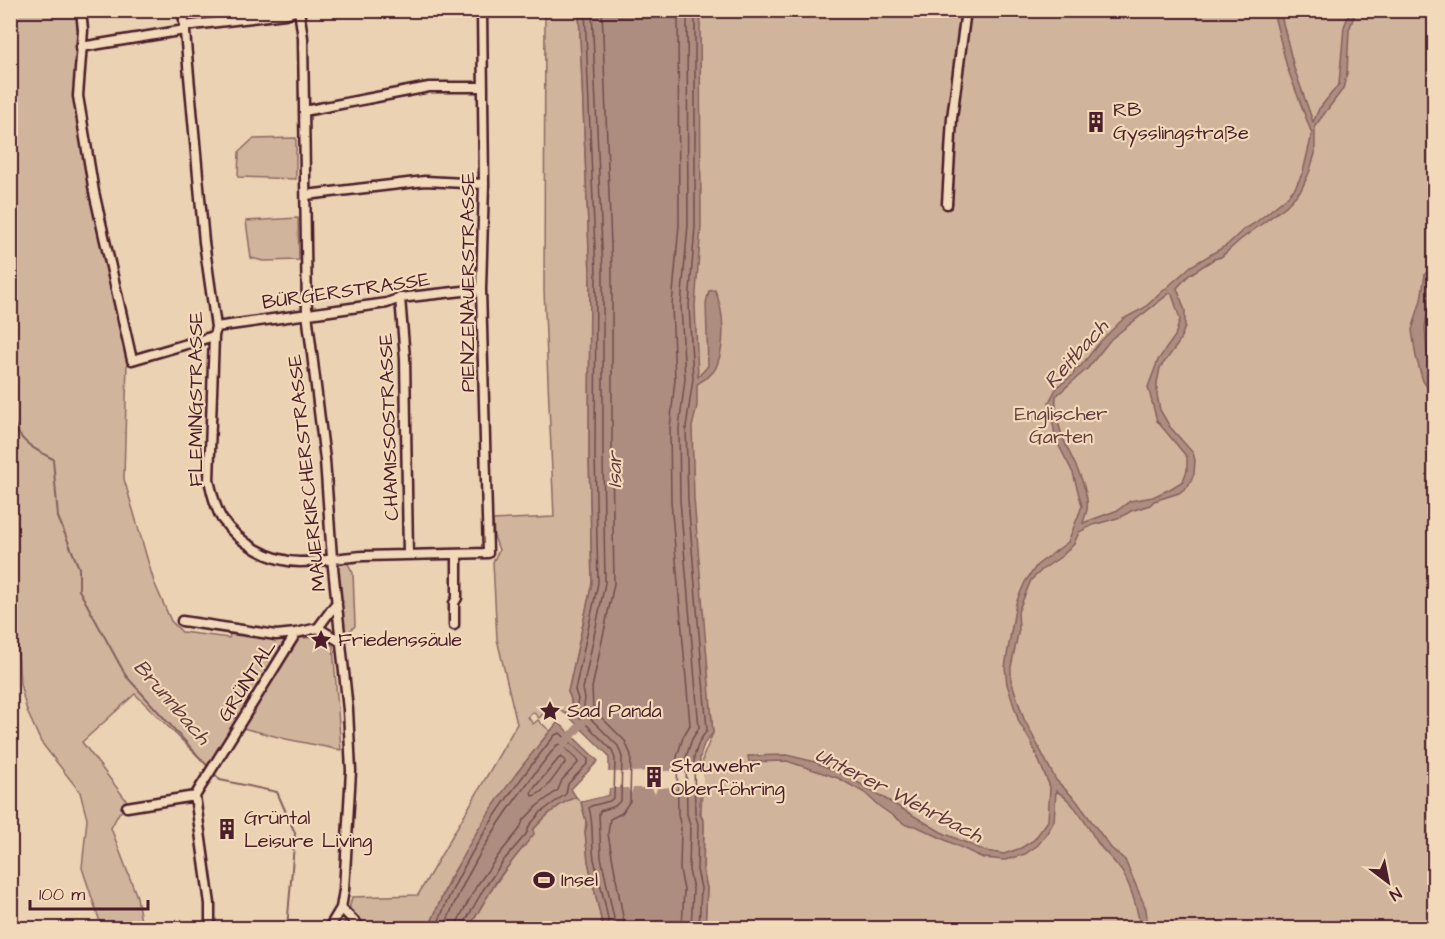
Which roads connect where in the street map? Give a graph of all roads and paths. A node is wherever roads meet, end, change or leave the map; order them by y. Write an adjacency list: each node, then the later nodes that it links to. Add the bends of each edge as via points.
1 (81, 10): 7 (street)
2 (183, 10): 6 (street, FLEMINGSTRASSE)
3 (299, 10): 6 (street); 9 (street, MAUERKIRCHERSTRASSE)
4 (482, 10): 8 (street, PIENZENAUERSTRASSE)
5 (966, 10): 12 (street, via 952,118)
6 (184, 28): 7 (street); 16 (street, FLEMINGSTRASSE)
7 (81, 46): 17 (street, via 79,105 94,192 132,360)
8 (483, 87): 9 (street, via 429,87); 10 (street, PIENZENAUERSTRASSE)
9 (304, 111): 11 (street, MAUERKIRCHERSTRASSE)
10 (484, 184): 11 (street, via 425,181); 13 (street, PIENZENAUERSTRASSE)
11 (306, 195): 15 (street, MAUERKIRCHERSTRASSE)
12 (947, 204)
13 (481, 289): 14 (street, BÜRGERSTRASSE); 18 (street, PIENZENAUERSTRASSE)
14 (400, 298): 15 (street, BÜRGERSTRASSE); 20 (street, CHAMISSOSTRASSE, via 405,358)
15 (307, 313): 16 (street, BÜRGERSTRASSE); 21 (street, MAUERKIRCHERSTRASSE)
16 (216, 327): 17 (street, FLEMINGSTRASSE)
17 (214, 336): 21 (street, FLEMINGSTRASSE, via 209,480 222,518 248,544 284,561)
18 (488, 553): 19 (street, FLEMINGSTRASSE)
19 (457, 554): 20 (street, FLEMINGSTRASSE); 24 (street)
20 (408, 555): 21 (street, FLEMINGSTRASSE)
21 (332, 558): 22 (street, MAUERKIRCHERSTRASSE)
22 (337, 602): 25 (street); 27 (street, MAUERKIRCHERSTRASSE)
23 (182, 621): 26 (street, via 276,635)
24 (454, 625)
25 (318, 628): 26 (street, GRÜNTAL); 27 (street)
26 (296, 633): 28 (street, GRÜNTAL)
27 (341, 642): 30 (street, MAUERKIRCHERSTRASSE, via 351,771)
28 (195, 796): 29 (street); 31 (street)
29 (127, 807)
30 (341, 908): 32 (street, MAUERKIRCHERSTRASSE); 33 (street)
31 (210, 928)
32 (329, 928)
33 (361, 928)

